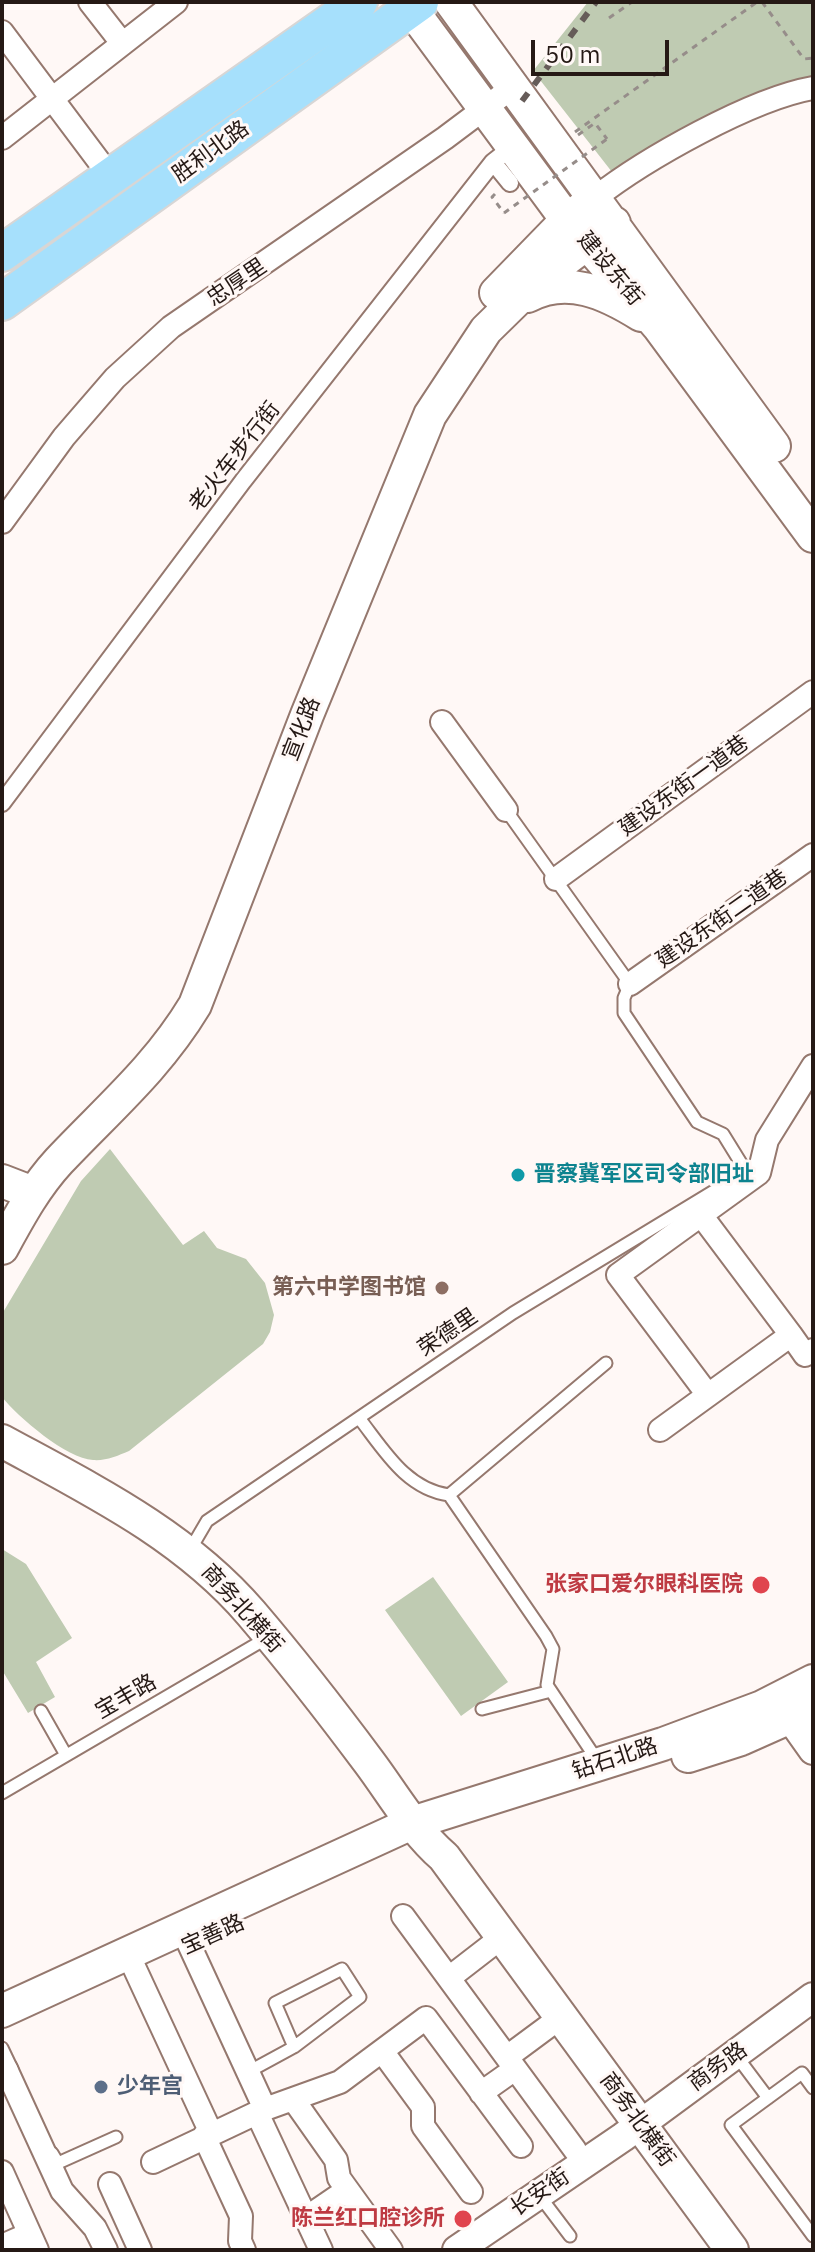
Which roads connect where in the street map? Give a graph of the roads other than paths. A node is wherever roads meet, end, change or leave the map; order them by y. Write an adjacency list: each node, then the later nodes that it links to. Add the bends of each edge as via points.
1 (90, 2): 7 (street)
2 (176, 2): 7 (street)
3 (359, 2): 14 (highway, 胜利北路)
4 (451, 2): 8 (main road, 建设东街)
5 (412, 4): 11 (main road, 建设东街); 19 (highway, 胜利北路)
6 (2, 32): 10 (street)
7 (122, 43): 10 (street)
8 (513, 87): 11 (street, 忠厚里); 15 (main road, 建设东街, via 568,138)
9 (813, 88): 15 (street, via 754,109 650,159)
10 (51, 97): 12 (street); 14 (street)
11 (484, 108): 13 (main road, 建设东街); 23 (street, 忠厚里, via 171,327 74,425)
12 (2, 138)
13 (511, 165): 16 (main road, 建设东街); 18 (main road, via 537,202 533,239); 27 (street, 老火车步行街, via 230,498)
14 (110, 176): 17 (highway, 胜利北路)
15 (605, 211): 16 (main road, 宣化路); 22 (main road, 建设东街)
16 (578, 231): 18 (main road, 宣化路); 20 (main road, 宣化路); 21 (main road, 建设东街)
17 (2, 253)
18 (523, 264): 33 (main road, 宣化路, via 454,343 415,406 186,997 136,1066)
19 (2, 302)
20 (511, 305): 21 (main road, via 538,290 570,285 611,299); 33 (main road, 宣化路, via 478,342 414,448 195,1005 144,1077 58,1162)
21 (659, 327): 24 (main road, 建设东街)
22 (813, 501)
23 (2, 522)
24 (813, 536)
25 (813, 692): 30 (street, 建设东街一道巷)
26 (442, 722): 28 (street)
27 (2, 803)
28 (506, 810): 30 (lane)
29 (813, 855): 31 (street, 建设东街二道巷)
30 (556, 879): 31 (lane)
31 (630, 984): 41 (lane, 荣德里, via 624,1013 697,1122 723,1134 744,1168 742,1174 513,1313)
32 (813, 1066): 34 (street, via 767,1140 759,1173)
33 (20, 1187): 35 (main road, 宣化路); 36 (main road, 宣化路)
34 (701, 1215): 37 (street); 40 (street, via 618,1275)
35 (2, 1226)
36 (2, 1248)
37 (791, 1335): 38 (street, via 805,1355); 40 (street)
38 (813, 1350)
39 (606, 1363): 44 (lane)
40 (708, 1395): 42 (street)
41 (359, 1418): 44 (lane, via 405,1476); 45 (lane, 荣德里, via 207,1521)
42 (660, 1430)
43 (2, 1441): 45 (main road, 商务北横街)
44 (449, 1495): 48 (lane, via 553,1649 547,1685)
45 (190, 1551): 46 (main road, 商务北横街)
46 (269, 1636): 53 (lane, 宝丰路); 56 (main road, 商务北横街)
47 (813, 1681): 54 (main road, 钻石北路, via 762,1707)
48 (551, 1691): 49 (lane); 54 (lane)
49 (482, 1709)
50 (41, 1711): 53 (lane)
51 (802, 1713): 52 (street); 56 (main road, 钻石北路, via 741,1739)
52 (813, 1750)
53 (66, 1755): 55 (lane, 宝丰路)
54 (599, 1764): 56 (main road, 钻石北路)
55 (2, 1793)
56 (418, 1832): 58 (main road, 宝善路); 59 (main road, 商务北横街, via 444,1857)
57 (403, 1916): 61 (street)
58 (186, 1937): 60 (main road, 宝善路); 71 (street)
59 (494, 1944): 61 (street); 64 (main road, 商务北横街)
60 (131, 1962): 63 (main road, 宝善路); 65 (main road, 宝善路); 78 (street)
61 (449, 1978): 70 (street)
62 (813, 1997): 68 (street, 商务路)
63 (2, 2011)
64 (553, 2024): 70 (street); 77 (main road, 商务北横街)
65 (2, 2029)
66 (294, 2047): 66 (lane, via 360,1997 342,1969 275,2003); 71 (lane)
67 (382, 2051): 73 (street, via 426,2018); 75 (street, via 340,2082); 86 (street, via 423,2107 423,2126)
68 (735, 2054): 74 (lane); 77 (street, 商务路)
69 (4, 2059): 79 (lane, via 58,2163); 93 (street, via 62,2191 95,2228)
70 (511, 2063): 73 (street); 81 (street)
71 (248, 2072): 76 (street)
72 (813, 2088): 74 (lane, via 802,2073)
73 (481, 2093): 80 (street)
74 (768, 2098): 90 (lane, via 731,2125)
75 (293, 2099): 76 (street); 85 (street, via 336,2160)
76 (261, 2111): 78 (street); 88 (street)
77 (631, 2130): 87 (street, 长安街); 99 (main road, 商务北横街); 100 (main road, 商务北横街)
78 (208, 2134): 82 (street); 95 (street, via 241,2216)
79 (116, 2137)
80 (521, 2146)
81 (575, 2150)
82 (153, 2162)
83 (2, 2172): 91 (street)
84 (110, 2184): 94 (street)
85 (347, 2190): 88 (street); 97 (street)
86 (471, 2192)
87 (539, 2194): 89 (lane); 98 (street, 长安街)
88 (306, 2218): 96 (street)
89 (570, 2236)
90 (813, 2236)
91 (33, 2242): 92 (street)
92 (2, 2246)
93 (106, 2250)
94 (140, 2250)
95 (244, 2250)
96 (321, 2250)
97 (391, 2250)
98 (457, 2250)
99 (707, 2250)
100 (732, 2250)

